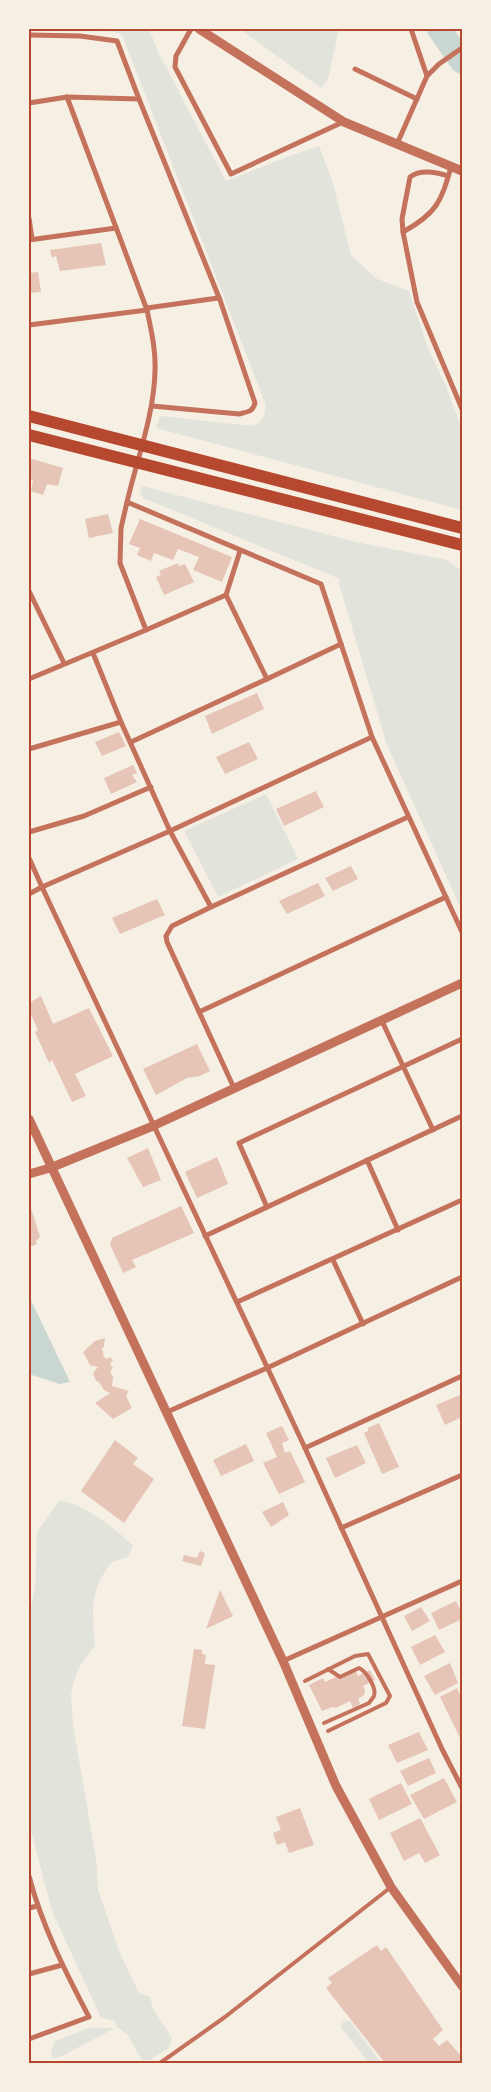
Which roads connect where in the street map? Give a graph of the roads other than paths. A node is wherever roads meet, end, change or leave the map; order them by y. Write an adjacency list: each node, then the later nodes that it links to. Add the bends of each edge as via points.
1 (191, 29): 12 (street, via 176,56 175,67 231,174)
2 (199, 29): 12 (street)
3 (410, 29): 7 (street)
4 (29, 35): 9 (street, via 118,41)
5 (462, 48): 7 (street)
6 (355, 69): 10 (street)
7 (427, 76): 10 (street)
8 (68, 97): 9 (street); 11 (street); 18 (street)
9 (139, 99): 21 (street)
10 (416, 99): 13 (street)
11 (29, 103)
12 (344, 122): 13 (street)
13 (396, 144): 14 (street)
14 (452, 166): 15 (street); 16 (street)
15 (462, 171)
16 (448, 176): 19 (street, via 437,207); 19 (street, via 435,172 415,173 410,177 402,219)
17 (29, 218): 20 (street)
18 (116, 228): 20 (street); 22 (street)
19 (404, 232): 25 (street, via 417,302)
20 (30, 239)
21 (218, 298): 22 (street); 24 (street, via 254,398 254,408 239,414)
22 (147, 309): 23 (street); 24 (street, via 155,355)
23 (29, 325)
24 (152, 406): 28 (street)
25 (462, 409)
26 (29, 416): 29 (main road)
27 (29, 435): 30 (main road)
28 (127, 502): 31 (street); 34 (street, via 121,528 120,563)
29 (462, 528)
30 (462, 545)
31 (240, 551): 33 (street); 35 (street, via 321,584)
32 (29, 591): 37 (street)
33 (226, 595): 34 (street); 39 (street)
34 (146, 630): 36 (street)
35 (341, 644): 39 (street); 41 (street)
36 (93, 653): 37 (street); 40 (street)
37 (64, 663): 38 (street)
38 (29, 678)
39 (267, 679): 42 (street)
40 (121, 722): 42 (street); 43 (street)
41 (372, 737): 45 (street); 46 (street)
42 (131, 742): 44 (street)
43 (29, 748)
44 (151, 787): 46 (street); 47 (street, via 84,816)
45 (408, 817): 51 (street); 52 (street)
46 (170, 831): 49 (street); 52 (street)
47 (29, 832)
48 (29, 858): 49 (street)
49 (42, 887): 50 (street); 62 (street)
50 (29, 894)
51 (446, 897): 53 (street); 55 (street)
52 (211, 907): 55 (street, via 172,926 166,936)
53 (462, 932)
54 (462, 983): 56 (street)
55 (199, 1012): 59 (street)
56 (381, 1019): 58 (street); 59 (street)
57 (462, 1039): 58 (street)
58 (404, 1068): 63 (street); 68 (street, via 239,1143)
59 (234, 1088): 62 (street)
60 (462, 1116): 63 (street)
61 (29, 1119): 65 (street)
62 (153, 1126): 65 (street); 70 (street)
63 (433, 1130): 64 (street)
64 (366, 1160): 68 (street); 69 (street)
65 (50, 1168): 66 (street); 77 (street)
66 (29, 1174)
67 (462, 1200): 69 (street)
68 (266, 1207): 70 (street)
69 (398, 1230): 71 (street)
70 (204, 1236): 73 (street)
71 (333, 1260): 73 (street); 74 (street)
72 (462, 1277): 74 (street)
73 (237, 1302): 75 (street)
74 (363, 1324): 75 (street)
75 (267, 1368): 77 (street); 78 (street)
76 (462, 1376): 78 (street)
77 (167, 1412): 83 (street)
78 (305, 1448): 80 (street)
79 (462, 1475): 80 (street)
80 (342, 1528): 82 (street)
81 (462, 1582): 82 (street)
82 (382, 1617): 83 (street); 88 (street)
83 (283, 1661): 90 (street, via 336,1786)
84 (328, 1669): 85 (lane); 86 (lane, via 340,1677 359,1668 364,1670 375,1691 369,1703); 87 (lane, via 355,1656 368,1654 390,1696 386,1703)
85 (305, 1681)
86 (324, 1723)
87 (328, 1731)
88 (462, 1788)
89 (29, 1876): 91 (street)
90 (391, 1888): 95 (street); 97 (lane)
91 (37, 1906): 92 (street); 93 (street)
92 (29, 1908)
93 (62, 1965): 94 (street); 96 (street, via 89,2017)
94 (29, 1974)
95 (462, 1986)
96 (29, 2039)
97 (160, 2063)

